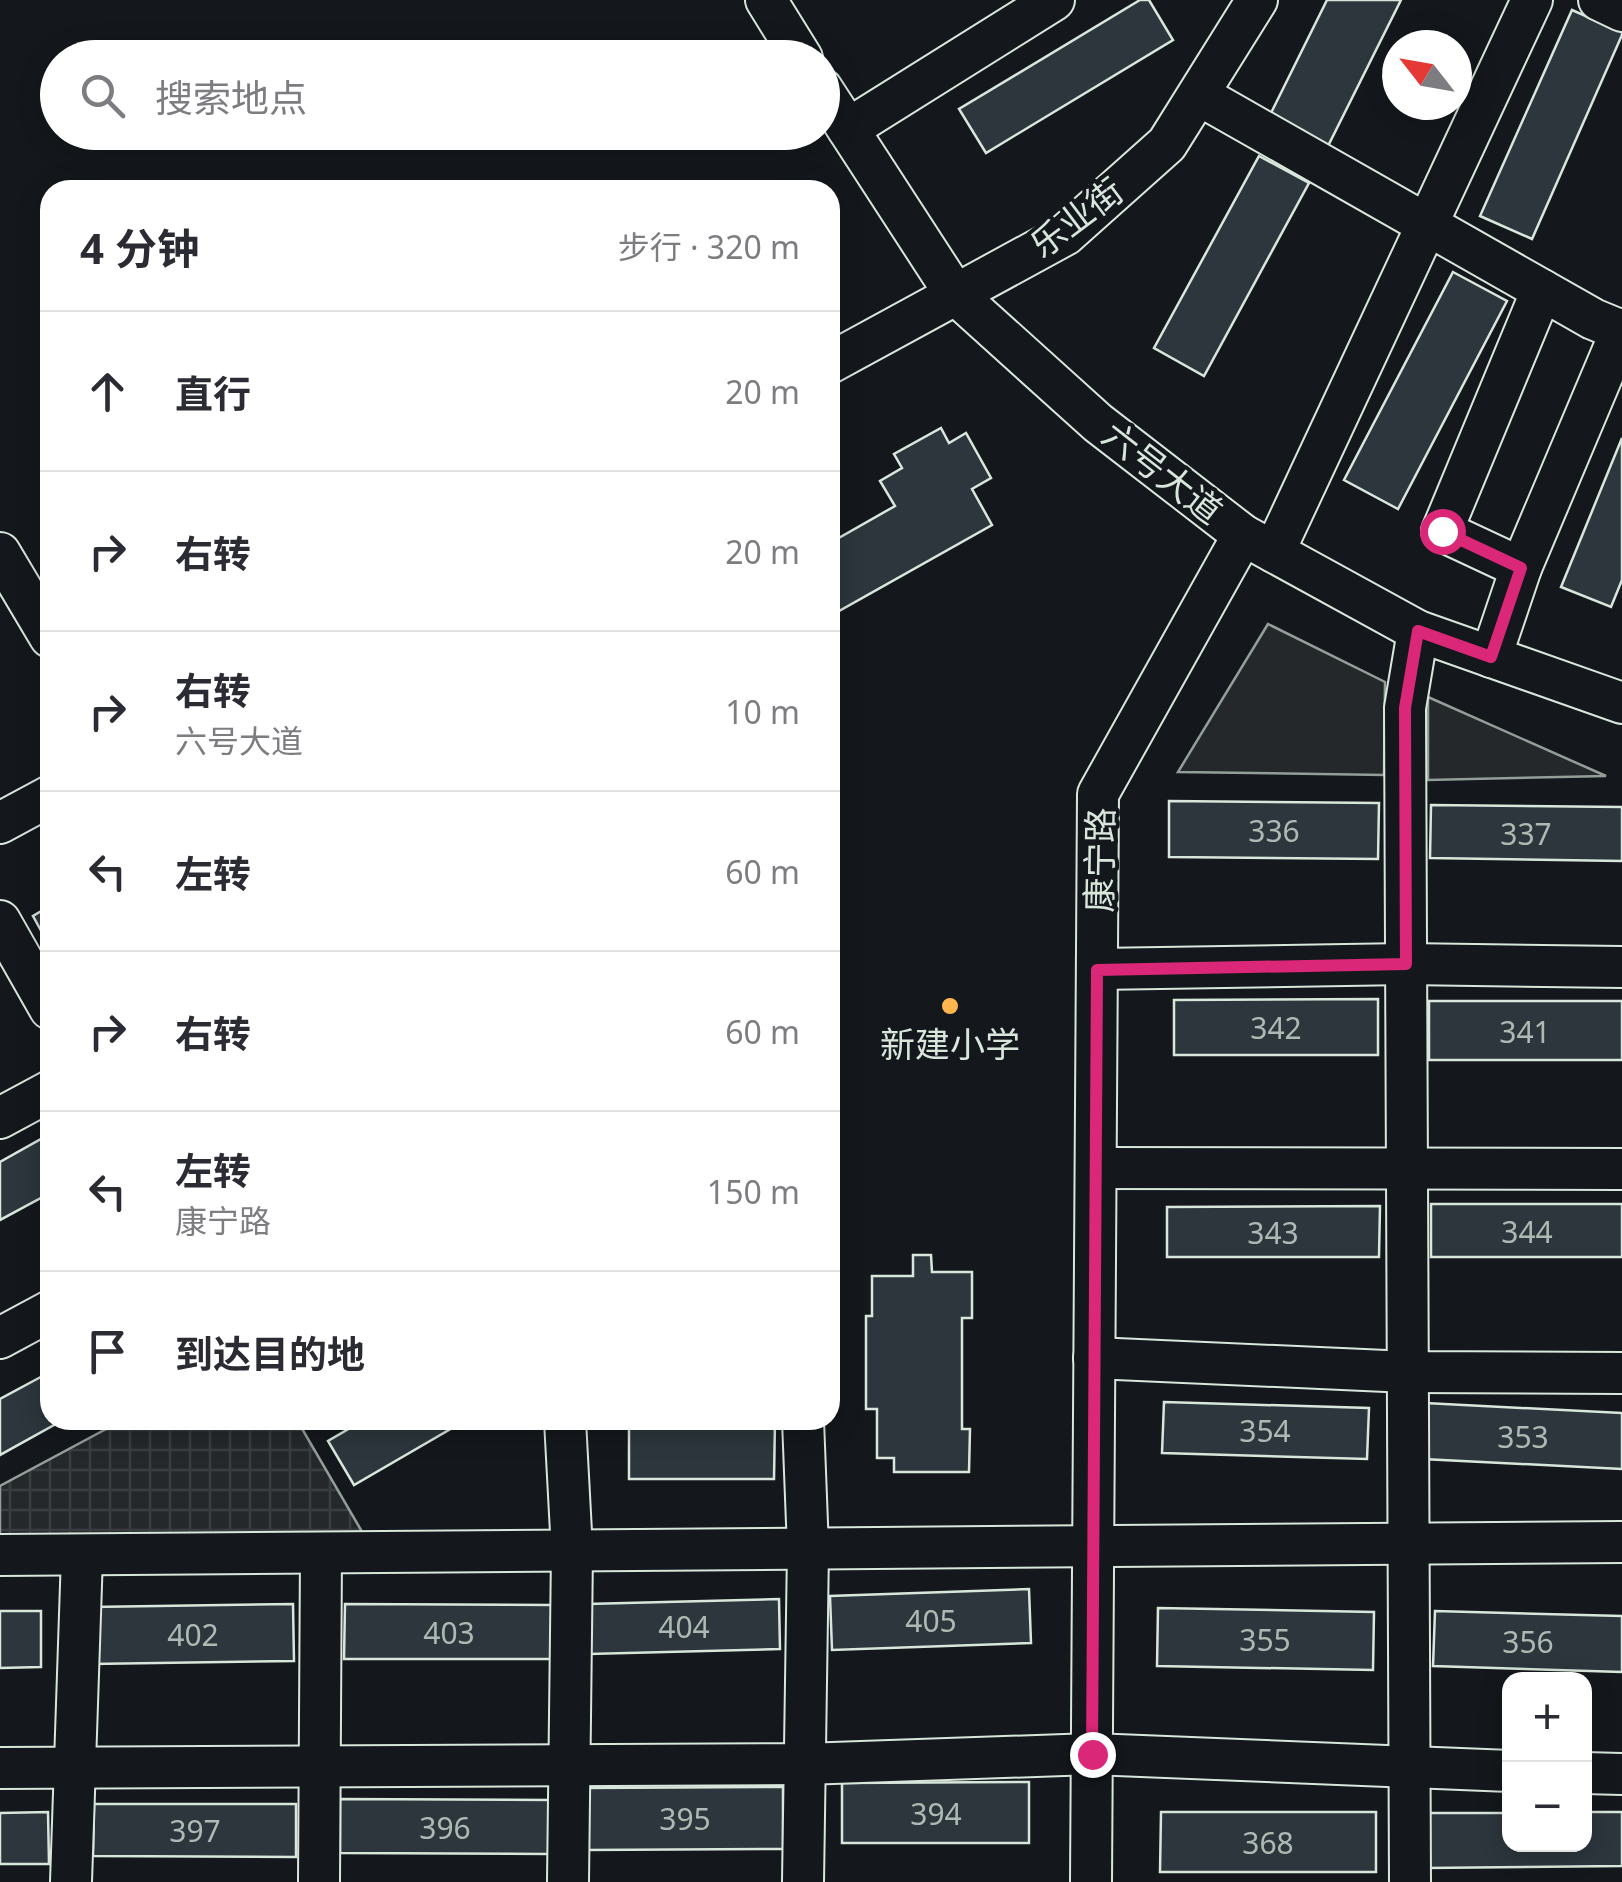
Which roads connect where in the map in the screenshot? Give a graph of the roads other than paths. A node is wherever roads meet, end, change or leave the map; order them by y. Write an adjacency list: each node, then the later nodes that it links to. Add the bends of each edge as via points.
1 (766, 0): 7 (street)
2 (1054, 0): 10 (street)
3 (1257, 0): 8 (street, 乐业街)
4 (1532, 0): 11 (street, 康宁路)
5 (1599, 0): 6 (street)
6 (1622, 11)
7 (791, 40)
8 (1199, 95): 11 (street); 13 (street, 乐业街, via 1167,144 1065,236)
9 (840, 117): 10 (street, 六号大道)
10 (848, 129): 13 (street, 六号大道)
11 (1427, 226): 12 (street); 16 (street, 康宁路)
12 (1542, 290): 14 (street); 18 (street, via 1442,531)
13 (955, 294): 15 (street, 乐业街); 16 (street, 六号大道, via 1098,423)
14 (1622, 330): 18 (street)
15 (840, 357)
16 (1258, 543): 20 (street, 六号大道); 28 (street, 康宁路, via 1098,794)
17 (1, 558): 19 (street)
18 (1521, 568): 21 (street)
19 (40, 620)
20 (1418, 631): 21 (street, 六号大道); 26 (street, via 1405,708)
21 (1491, 657): 22 (street, 六号大道)
22 (1622, 703)
23 (40, 802): 24 (street)
24 (0, 824)
25 (0, 920): 29 (street)
26 (1406, 964): 27 (street); 28 (street); 32 (street)
27 (1622, 966)
28 (1097, 970): 33 (street, 康宁路)
29 (40, 992)
30 (40, 1096): 31 (street)
31 (0, 1118)
32 (1408, 1166): 33 (street); 34 (street); 38 (street)
33 (1096, 1168): 37 (street, 康宁路)
34 (1622, 1169)
35 (40, 1316): 36 (street)
36 (0, 1338)
37 (1094, 1358): 38 (street); 44 (street, 康宁路)
38 (1408, 1372): 39 (street); 43 (street)
39 (1622, 1373)
40 (566, 1430): 46 (street)
41 (803, 1430): 45 (street)
42 (1622, 1542): 43 (street)
43 (1409, 1544): 44 (street); 56 (street)
44 (1094, 1546): 45 (street); 50 (street, 康宁路)
45 (808, 1549): 46 (street); 51 (street)
46 (572, 1550): 47 (street); 52 (street)
47 (321, 1553): 48 (street); 55 (street)
48 (82, 1554): 49 (street); 53 (street)
49 (0, 1555)
50 (1092, 1754): 51 (street); 56 (street); 64 (street, 康宁路)
51 (804, 1764): 52 (street); 63 (street)
52 (569, 1766): 55 (street); 62 (street)
53 (75, 1767): 54 (street); 55 (street); 60 (street)
54 (0, 1768)
55 (320, 1768): 61 (street)
56 (1410, 1768): 57 (street); 65 (street)
57 (1502, 1770)
58 (1592, 1773): 59 (street)
59 (1622, 1774)
60 (71, 1882)
61 (319, 1882)
62 (568, 1882)
63 (803, 1882)
64 (1091, 1882)
65 (1410, 1882)

